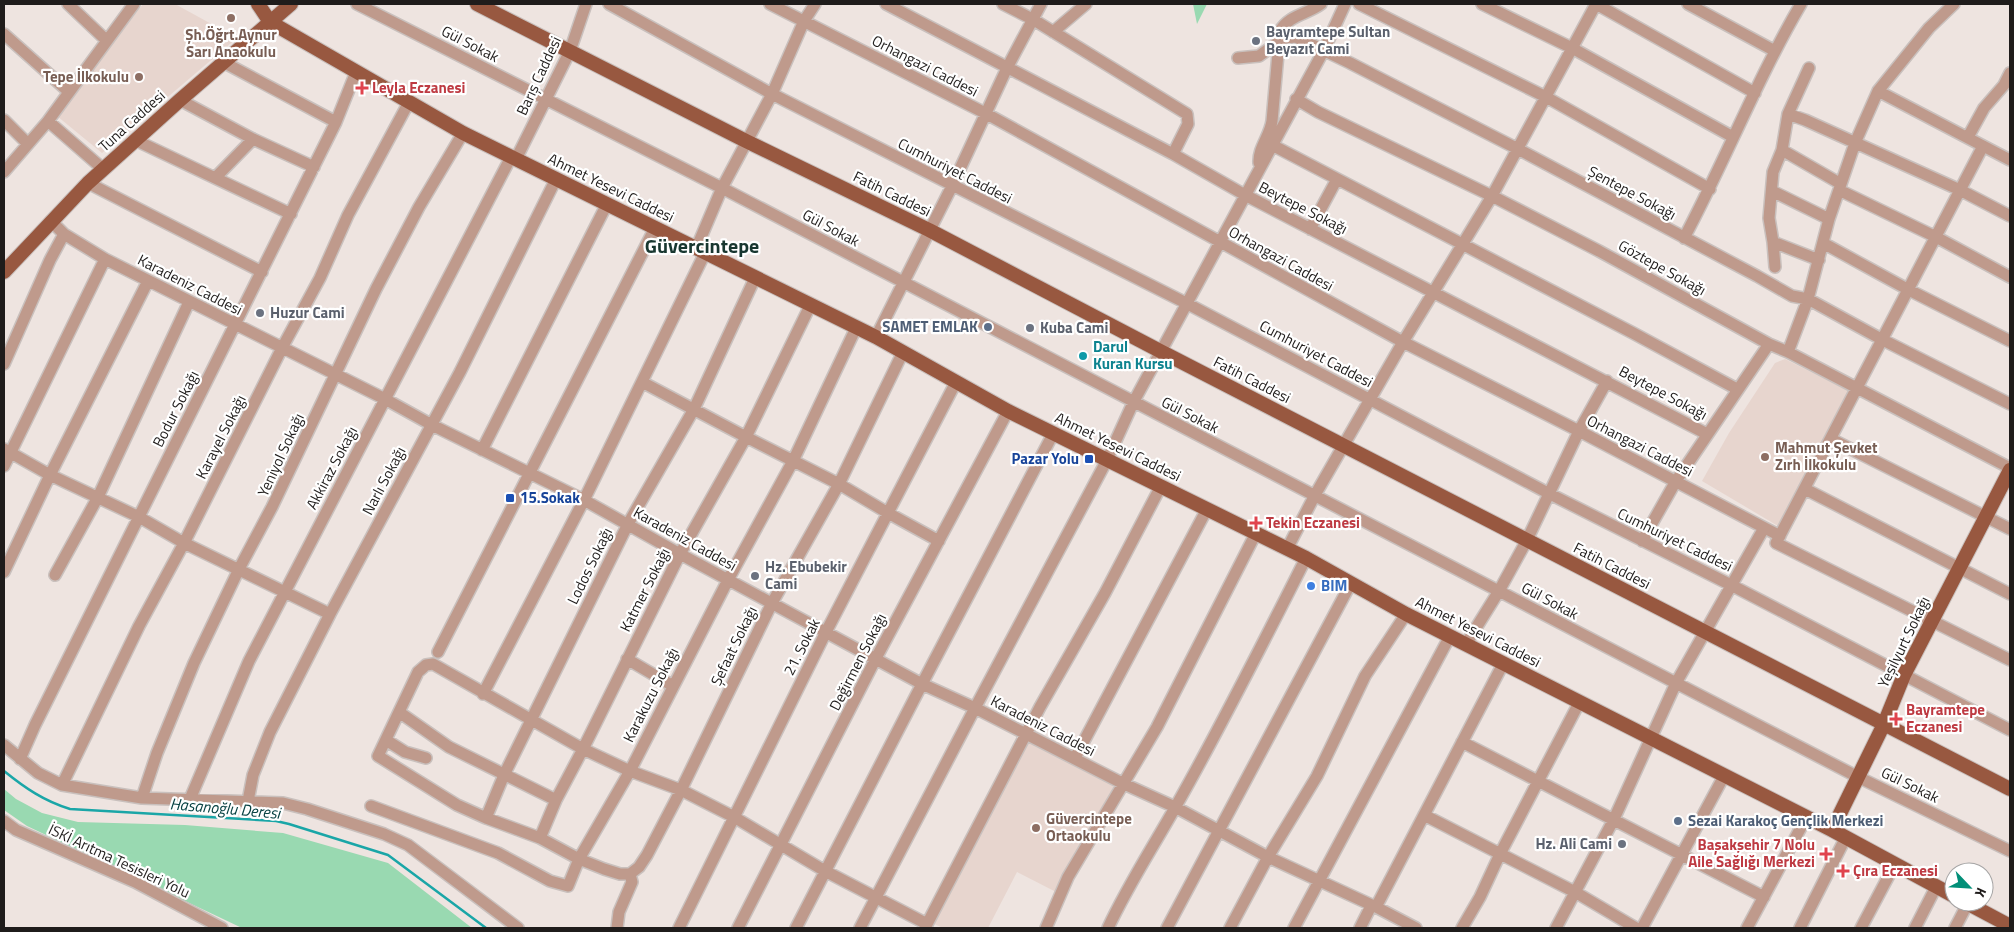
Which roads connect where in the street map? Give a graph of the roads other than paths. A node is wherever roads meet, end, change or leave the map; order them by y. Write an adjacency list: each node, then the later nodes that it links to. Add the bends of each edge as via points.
1 (68, 4): 30 (street)
2 (134, 4): 30 (street)
3 (258, 4): 26 (main road); 29 (main road, via 259,23)
4 (265, 4): 22 (main road)
5 (357, 4): 49 (street, Gül Sokak)
6 (477, 4): 34 (main road, Fatih Caddesi)
7 (586, 4): 34 (street, Barış Caddesi)
8 (609, 4): 45 (street, Cumhuriyet Caddesi)
9 (770, 4): 25 (street, Orhangazi Caddesi)
10 (815, 4): 25 (street)
11 (886, 4): 38 (street, Beytepe Sokağı)
12 (1003, 4): 24 (street)
13 (1041, 4): 24 (street)
14 (1086, 4): 27 (street)
15 (1322, 4): 31 (street, via 1287,22 1280,31)
16 (1346, 4): 33 (street)
17 (1359, 4): 46 (street)
18 (1482, 4): 32 (street)
19 (1596, 4): 32 (street); 44 (street)
20 (1688, 4): 35 (street)
21 (1954, 4): 42 (street, via 1929,28)
22 (289, 5): 26 (main road, Tuna Caddesi)
23 (1796, 6): 35 (street)
24 (1034, 20): 27 (street); 38 (street)
25 (804, 21): 45 (street); 51 (street, Orhangazi Caddesi)
26 (270, 22): 29 (main road, Tuna Caddesi); 40 (main road, Ahmet Yesevi Caddesi)
27 (1053, 32): 68 (street, via 1187,114 1188,124)
28 (4, 34): 43 (street)
29 (252, 38): 37 (main road, Tuna Caddesi)
30 (106, 40): 43 (street)
31 (1278, 43): 33 (street, Şentepe Sokağı, via 1284,38 1296,37); 36 (street, Şentepe Sokağı, via 1259,56); 73 (street, via 1272,121 1258,157)
32 (1572, 48): 46 (street); 57 (street)
33 (1324, 50): 47 (street); 66 (street, Şentepe Sokağı)
34 (570, 51): 49 (street, Barış Caddesi); 61 (main road, Fatih Caddesi)
35 (1776, 51): 44 (street)
36 (1238, 58)
37 (225, 63): 48 (main road, Tuna Caddesi); 55 (street)
38 (1007, 68): 51 (street); 68 (street, Beytepe Sokağı)
39 (1809, 68): 52 (street)
40 (356, 72): 50 (main road, Ahmet Yesevi Caddesi); 55 (street, Bodur Sokağı)
41 (2010, 73): 58 (street, via 1984,108)
42 (1878, 91): 58 (street); 62 (street)
43 (69, 92): 54 (street)
44 (1754, 93): 57 (street)
45 (772, 94): 61 (street); 79 (street, Cumhuriyet Caddesi)
46 (1546, 97): 66 (street); 82 (street)
47 (1296, 99): 64 (street); 86 (street, Göztepe Sokağı)
48 (180, 100): 59 (street); 60 (main road, Tuna Caddesi)
49 (545, 100): 69 (street, Barış Caddesi); 81 (street, Gül Sokak)
50 (409, 102): 56 (main road, Ahmet Yesevi Caddesi); 125 (street, Karayel Sokağı)
51 (985, 113): 79 (street); 99 (street, Orhangazi Caddesi)
52 (1788, 114): 62 (street); 67 (street)
53 (4, 120): 63 (street)
54 (48, 121): 63 (street); 72 (street)
55 (336, 122): 71 (street, Bodur Sokağı)
56 (462, 133): 69 (main road, Ahmet Yesevi Caddesi); 130 (street, Yeniyol Sokağı, via 376,289)
57 (1733, 137): 82 (street)
58 (1968, 137): 65 (street)
59 (253, 139): 71 (street); 75 (street)
60 (135, 140): 72 (main road, Tuna Caddesi); 75 (street)
61 (746, 142): 81 (street); 94 (main road, Fatih Caddesi)
62 (1855, 143): 80 (street); 83 (street)
63 (28, 144): 74 (street)
64 (1272, 146): 73 (street); 77 (street)
65 (1983, 146): 70 (street); 83 (street)
66 (1516, 148): 86 (street); 97 (street, Şentepe Sokağı)
67 (1782, 150): 80 (street); 84 (street, via 1773,172)
68 (1173, 154): 85 (street, Beytepe Sokağı)
69 (514, 158): 76 (main road, Ahmet Yesevi Caddesi); 136 (street, Akkiraz Sokağı)
70 (2010, 160)
71 (314, 167): 88 (street, Bodur Sokağı)
72 (103, 169): 78 (main road, Tuna Caddesi)
73 (1259, 169): 85 (street)
74 (4, 172)
75 (216, 177): 88 (street)
76 (556, 179): 87 (main road, Ahmet Yesevi Caddesi); 142 (street, Narlı Sokağı)
77 (1337, 179): 93 (street); 101 (street)
78 (88, 183): 91 (main road, Tuna Caddesi); 107 (street)
79 (952, 186): 94 (street); 116 (street, Cumhuriyet Caddesi)
80 (1840, 187): 90 (street); 96 (street)
81 (722, 188): 102 (street); 111 (street, Gül Sokak)
82 (1710, 188): 97 (street)
83 (1960, 190): 89 (street); 96 (street)
84 (1772, 191): 90 (street); 98 (street, via 1769,218)
85 (1245, 195): 93 (street, Beytepe Sokağı); 99 (street)
86 (1492, 196): 101 (street); 124 (street, Göztepe Sokağı)
87 (607, 204): 92 (main road, Ahmet Yesevi Caddesi); 150 (street)
88 (291, 214): 107 (street, Bodur Sokağı)
89 (2010, 216)
90 (1829, 219): 100 (street)
91 (51, 221): 95 (street, Karadeniz Caddesi); 106 (main road, Tuna Caddesi)
92 (655, 228): 102 (main road, Ahmet Yesevi Caddesi); 155 (street)
93 (1310, 229): 113 (street, Beytepe Sokağı)
94 (930, 230): 111 (street); 127 (main road, Fatih Caddesi)
95 (64, 234): 103 (street, Karadeniz Caddesi); 129 (street)
96 (1936, 236): 108 (street); 112 (street)
97 (1684, 238): 114 (street, Şentepe Sokağı, via 1792,296)
98 (1773, 242): 104 (street); 105 (street)
99 (1220, 243): 116 (street); 123 (street, Orhangazi Caddesi)
100 (1823, 243): 104 (street); 112 (street)
101 (1463, 244): 113 (street); 135 (street)
102 (700, 251): 109 (main road, Ahmet Yesevi Caddesi); 132 (street)
103 (105, 259): 110 (street, Karadeniz Caddesi); 149 (street)
104 (1819, 260): 114 (street)
105 (1775, 267)
106 (4, 272)
107 (262, 272): 118 (street, Bodur Sokağı)
108 (2010, 277)
109 (755, 278): 117 (main road, Ahmet Yesevi Caddesi); 140 (street, Lodos Sokağı)
110 (148, 281): 115 (street, Karadeniz Caddesi); 156 (street)
111 (904, 283): 120 (street); 138 (street, Gül Sokak)
112 (1909, 290): 121 (street); 122 (street)
113 (1434, 292): 123 (street); 131 (street, Beytepe Sokağı)
114 (1808, 299): 121 (street, Şentepe Sokağı); 128 (street)
115 (189, 302): 118 (street, Karadeniz Caddesi); 163 (street)
116 (1186, 303): 127 (street); 137 (street, Cumhuriyet Caddesi)
117 (810, 306): 119 (main road, Ahmet Yesevi Caddesi); 146 (street, Katmer Sokağı)
118 (235, 325): 125 (street, Karadeniz Caddesi); 168 (street, Bodur Sokağı)
119 (856, 328): 120 (main road, Ahmet Yesevi Caddesi); 152 (street, Karakuzu Sokağı)
120 (876, 338): 126 (main road, Ahmet Yesevi Caddesi)
121 (1883, 340): 134 (street); 139 (street, Şentepe Sokağı)
122 (2010, 341)
123 (1403, 342): 137 (street); 143 (street, Orhangazi Caddesi)
124 (1769, 344): 128 (street, Göztepe Sokağı); 135 (street)
125 (282, 348): 130 (street, Karadeniz Caddesi); 177 (street, Karayel Sokağı)
126 (903, 352): 133 (main road, Ahmet Yesevi Caddesi); 158 (street, Şefaat Sokağı)
127 (1162, 352): 138 (street); 148 (main road, Fatih Caddesi)
128 (1788, 352): 134 (street, Göztepe Sokağı)
129 (4, 364)
130 (336, 375): 136 (street, Karadeniz Caddesi); 182 (street, Yeniyol Sokağı)
131 (1607, 381): 143 (street); 145 (street, Beytepe Sokağı)
132 (642, 382): 140 (street); 164 (street)
133 (956, 382): 141 (main road, Ahmet Yesevi Caddesi); 166 (street, 21. Sokak)
134 (1857, 388): 147 (street); 154 (street, Göztepe Sokağı)
135 (1737, 389): 145 (street)
136 (385, 399): 142 (street, Karadeniz Caddesi); 189 (street, Akkiraz Sokağı)
137 (1371, 400): 148 (street); 161 (street, Cumhuriyet Caddesi)
138 (1133, 403): 151 (street); 162 (street, Gül Sokak)
139 (2010, 404)
140 (694, 409): 146 (street); 169 (street, Lodos Sokağı)
141 (1008, 411): 144 (main road, Ahmet Yesevi Caddesi); 175 (street, Değirmen Sokağı)
142 (432, 425): 150 (street, Karadeniz Caddesi); 192 (street, Narlı Sokağı)
143 (1579, 431): 157 (street, Orhangazi Caddesi); 161 (street)
144 (1053, 434): 151 (main road, Ahmet Yesevi Caddesi); 205 (street)
145 (1708, 434): 157 (street)
146 (746, 437): 152 (street); 179 (street, Katmer Sokağı)
147 (1831, 439): 160 (street); 167 (street)
148 (1344, 445): 162 (street); 173 (main road, Fatih Caddesi)
149 (7, 450): 153 (street); 156 (street)
150 (482, 450): 155 (street, Karadeniz Caddesi)
151 (1107, 460): 159 (main road, Ahmet Yesevi Caddesi); 210 (street)
152 (794, 461): 158 (street); 185 (street, Karakuzu Sokağı)
153 (4, 466)
154 (2010, 469): 167 (main road, Yeşilyurt Sokağı)
155 (531, 474): 164 (street, Karadeniz Caddesi); 199 (street)
156 (50, 475): 163 (street); 183 (street)
157 (1676, 481): 170 (street, Orhangazi Caddesi); 176 (street)
158 (839, 484): 166 (street); 191 (street, Şefaat Sokağı)
159 (1161, 486): 165 (main road, Ahmet Yesevi Caddesi); 215 (street)
160 (1804, 489): 174 (street); 181 (street)
161 (1548, 493): 173 (street); 176 (street, Cumhuriyet Caddesi)
162 (1315, 495): 178 (street); 188 (street, Gül Sokak)
163 (98, 497): 168 (street); 184 (street)
164 (584, 500): 169 (street, Karadeniz Caddesi); 208 (street)
165 (1207, 509): 172 (main road, Ahmet Yesevi Caddesi); 222 (street)
166 (888, 514): 175 (street); 195 (street, 21. Sokak)
167 (1986, 516): 171 (street); 181 (main road, Yeşilyurt Sokağı)
168 (139, 517): 177 (street); 223 (street, Bodur Sokağı)
169 (628, 524): 179 (street, Karadeniz Caddesi); 212 (street, Lodos Sokağı)
170 (1764, 528): 174 (street, Orhangazi Caddesi); 187 (street)
171 (2010, 529)
172 (1256, 533): 178 (main road, Ahmet Yesevi Caddesi); 229 (street, via 1156,727)
173 (1526, 540): 188 (street); 196 (main road, Fatih Caddesi)
174 (1778, 540): 194 (street, Orhangazi Caddesi)
175 (939, 541): 201 (street, Değirmen Sokağı)
176 (1642, 541): 187 (street, Cumhuriyet Caddesi)
177 (184, 543): 182 (street); 230 (street, Karayel Sokağı, via 138,626)
178 (1287, 548): 180 (main road, Ahmet Yesevi Caddesi)
179 (680, 554): 185 (street, Karadeniz Caddesi); 200 (street, Katmer Sokağı)
180 (1306, 558): 186 (main road, Ahmet Yesevi Caddesi); 238 (street)
181 (1960, 568): 190 (street); 194 (main road, Yeşilyurt Sokağı)
182 (239, 570): 189 (street); 233 (street, Yeniyol Sokağı, via 194,663)
183 (4, 572)
184 (55, 575)
185 (728, 580): 191 (street, Karadeniz Caddesi); 207 (street, Karakuzu Sokağı)
186 (1351, 583): 193 (main road, Ahmet Yesevi Caddesi); 245 (street)
187 (1733, 586): 196 (street); 204 (street, Cumhuriyet Caddesi)
188 (1499, 591): 198 (street); 206 (street, Gül Sokak)
189 (284, 593): 192 (street); 234 (street, Akkiraz Sokağı, via 249,661)
190 (2010, 594)
191 (772, 603): 195 (street, Karadeniz Caddesi); 232 (street, Şefaat Sokağı)
192 (330, 614): 236 (street, Narlı Sokağı, via 270,732 253,775)
193 (1406, 614): 197 (main road, Ahmet Yesevi Caddesi); 253 (street, via 1365,676 1317,776)
194 (1932, 620): 202 (street, Orhangazi Caddesi); 204 (main road, Yeşilyurt Sokağı)
195 (826, 632): 201 (street, Karadeniz Caddesi); 240 (street, 21. Sokak)
196 (1704, 632): 206 (street); 213 (main road, Fatih Caddesi)
197 (1450, 636): 198 (main road, Ahmet Yesevi Caddesi); 258 (street)
198 (1466, 644): 203 (main road, Ahmet Yesevi Caddesi)
199 (438, 652)
200 (627, 659): 207 (street); 220 (street, Katmer Sokağı)
201 (875, 660): 205 (street, Karadeniz Caddesi); 249 (street, Değirmen Sokağı)
202 (2010, 660)
203 (1503, 664): 209 (main road, Ahmet Yesevi Caddesi); 218 (street)
204 (1904, 676): 213 (main road, Yeşilyurt Sokağı); 214 (street, Cumhuriyet Caddesi)
205 (922, 684): 210 (street, Karadeniz Caddesi); 256 (street)
206 (1676, 684): 216 (street); 227 (street, Gül Sokak)
207 (673, 686): 224 (street, Karakuzu Sokağı)
208 (483, 694): 211 (street, via 433,664 426,665 418,672); 212 (street)
209 (1579, 703): 216 (main road, Ahmet Yesevi Caddesi); 228 (street)
210 (975, 708): 215 (street, Karadeniz Caddesi); 263 (street)
211 (399, 712): 217 (street); 225 (street, via 449,747)
212 (532, 720): 220 (street); 225 (street, Lodos Sokağı)
213 (1884, 724): 227 (main road, Yeşilyurt Sokağı); 231 (main road, Fatih Caddesi)
214 (2010, 730)
215 (1027, 735): 222 (street, Karadeniz Caddesi); 267 (street)
216 (1650, 739): 226 (main road, Ahmet Yesevi Caddesi); 243 (street)
217 (386, 740): 221 (street, via 405,752); 241 (street, via 378,756 457,805)
218 (1462, 742): 228 (street); 239 (street)
219 (4, 745): 223 (street)
220 (583, 749): 224 (street); 235 (street, Katmer Sokağı)
221 (426, 758)
222 (1075, 758): 229 (street, Karadeniz Caddesi)
223 (20, 759): 230 (street, via 38,774)
224 (630, 771): 232 (street); 254 (street, Karakuzu Sokağı)
225 (504, 775): 235 (street); 241 (street, Lodos Sokağı)
226 (1724, 776): 242 (main road, Ahmet Yesevi Caddesi); 251 (street)
227 (1858, 777): 246 (main road, Yeşilyurt Sokağı); 250 (street, Gül Sokak)
228 (1539, 781): 243 (street); 252 (street)
229 (1122, 783): 238 (street, Karadeniz Caddesi); 276 (street, via 1068,878)
230 (62, 786): 233 (street)
231 (2010, 789)
232 (681, 790): 240 (street); 257 (street, Şefaat Sokağı, via 648,855)
233 (142, 798): 234 (street)
234 (190, 799): 236 (street)
235 (556, 800): 247 (street, Katmer Sokağı)
236 (248, 801): 270 (street, via 283,803 307,809 408,845)
237 (371, 806): 254 (street, Karakuzu Sokağı, via 498,853 550,881 568,886)
238 (1175, 807): 245 (street, Karadeniz Caddesi); 277 (street, via 1128,886)
239 (1424, 815): 252 (street); 264 (street)
240 (734, 817): 249 (street); 272 (street, 21. Sokak)
241 (486, 818): 247 (street)
242 (1806, 818): 246 (main road, Ahmet Yesevi Caddesi); 262 (street)
243 (1614, 819): 251 (street); 261 (street)
244 (4, 821): 269 (street, İSKİ Arıtma Tesisleri Yolu, via 16,830 135,882)
245 (1219, 830): 253 (street, Karadeniz Caddesi); 278 (street)
246 (1832, 830): 248 (main road, Ahmet Yesevi Caddesi)
247 (540, 838): 254 (street)
248 (1846, 838): 255 (main road, Ahmet Yesevi Caddesi); 288 (street)
249 (781, 846): 256 (street); 273 (street, Değirmen Sokağı)
250 (2010, 851)
251 (1681, 853): 262 (street); 286 (street)
252 (1500, 854): 261 (street); 283 (street)
253 (1268, 857): 258 (street, Karadeniz Caddesi); 279 (street)
254 (579, 859): 257 (street)
255 (1895, 864): 259 (main road, Ahmet Yesevi Caddesi); 289 (street)
256 (825, 870): 263 (street); 274 (street)
257 (630, 874): 271 (street, via 632,882 619,912)
258 (1318, 881): 264 (street, Karadeniz Caddesi); 280 (street)
259 (1936, 887): 260 (main road, Ahmet Yesevi Caddesi); 290 (street)
260 (1944, 891)
261 (1575, 892): 284 (street); 285 (street)
262 (1764, 897): 287 (street)
263 (877, 898): 267 (street); 275 (street)
264 (1374, 906): 281 (street); 282 (street, Karadeniz Caddesi)
265 (1963, 912): 291 (street)
266 (1984, 912): 268 (main road)
267 (926, 926)
268 (2010, 926)
269 (222, 928)
270 (518, 928)
271 (617, 928)
272 (679, 928)
273 (738, 928)
274 (796, 928)
275 (860, 928)
276 (1046, 928)
277 (1108, 928)
278 (1167, 928)
279 (1230, 928)
280 (1294, 928)
281 (1360, 928)
282 (1416, 928)
283 (1462, 928)
284 (1556, 928)
285 (1636, 928)
286 (1642, 928)
287 (1747, 928)
288 (1800, 928)
289 (1861, 928)
290 (1914, 928)
291 (1955, 928)

